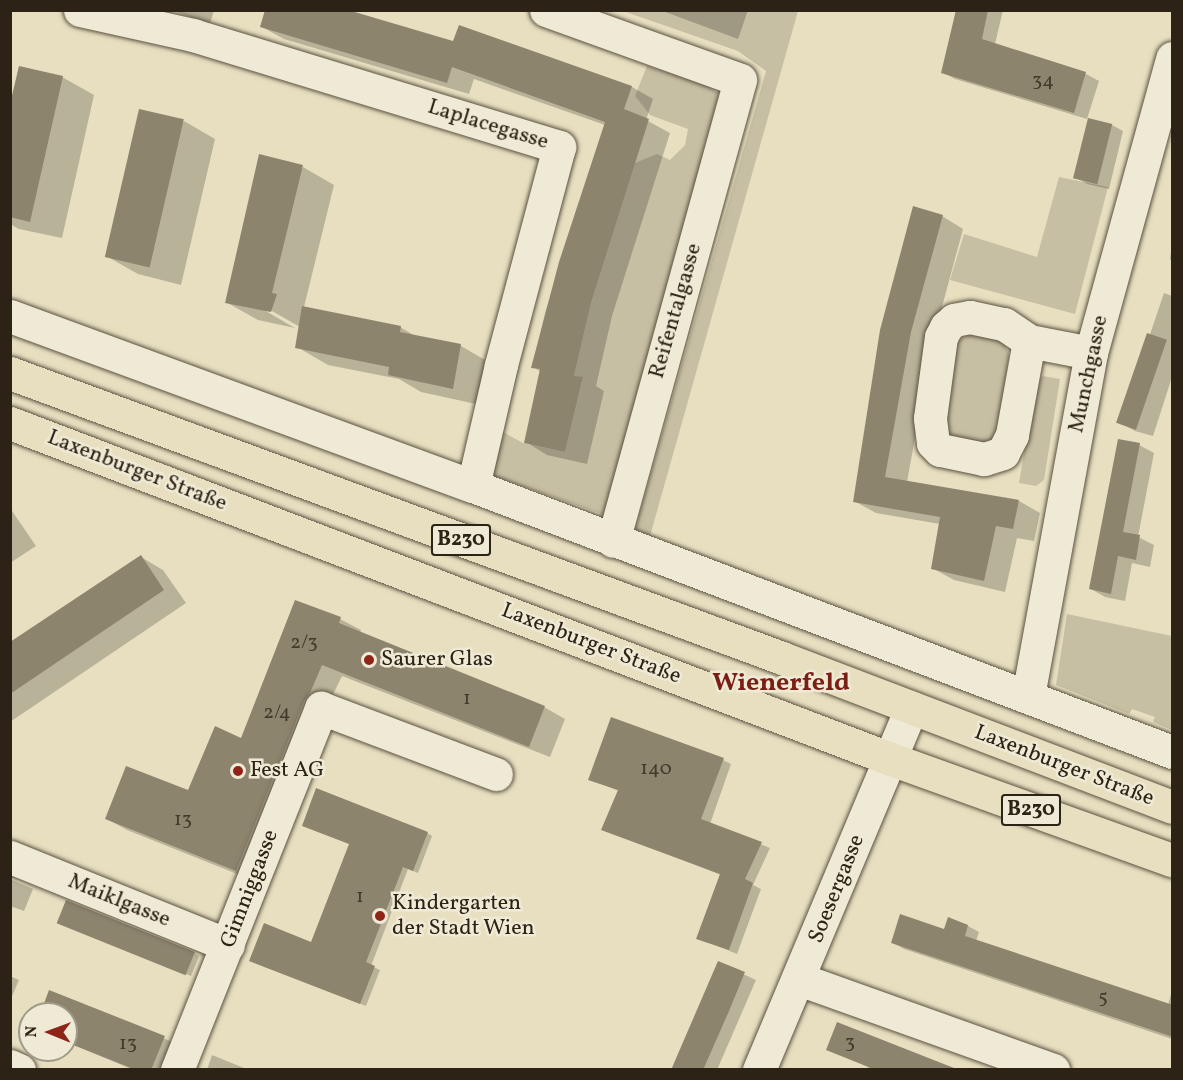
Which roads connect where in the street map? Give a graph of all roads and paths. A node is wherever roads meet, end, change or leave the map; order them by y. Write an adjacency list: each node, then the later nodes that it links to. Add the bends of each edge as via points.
1 (80, 10): 9 (street, Laplacegasse, via 193,35 559,147)
2 (546, 10): 10 (street, Reifentalgasse, via 740,80)
3 (1172, 59): 6 (street, Munchgasse)
4 (10, 316): 9 (street)
5 (1029, 341): 6 (street)
6 (1090, 353): 11 (street, Munchgasse)
7 (10, 373): 12 (main road, Laxenburger Straße / B230)
8 (10, 423): 14 (main road, Laxenburger Straße / B230)
9 (473, 486): 10 (street)
10 (613, 541): 11 (street)
11 (1028, 696): 13 (street)
12 (911, 708): 14 (street, Soesergasse); 16 (main road, Laxenburger Straße / B230)
13 (1173, 752)
14 (891, 759): 18 (main road, Laxenburger Straße / B230); 20 (street, Soesergasse)
15 (496, 774): 19 (street, Gimniggasse, via 321,708)
16 (1173, 807)
17 (10, 857): 19 (street, Maiklgasse)
18 (1173, 860)
19 (228, 945): 23 (street, Gimniggasse)
20 (799, 979): 24 (street, Soesergasse); 25 (street)
21 (10, 1066): 22 (street)
22 (19, 1070)
23 (177, 1070)
24 (759, 1070)
25 (1053, 1070)

